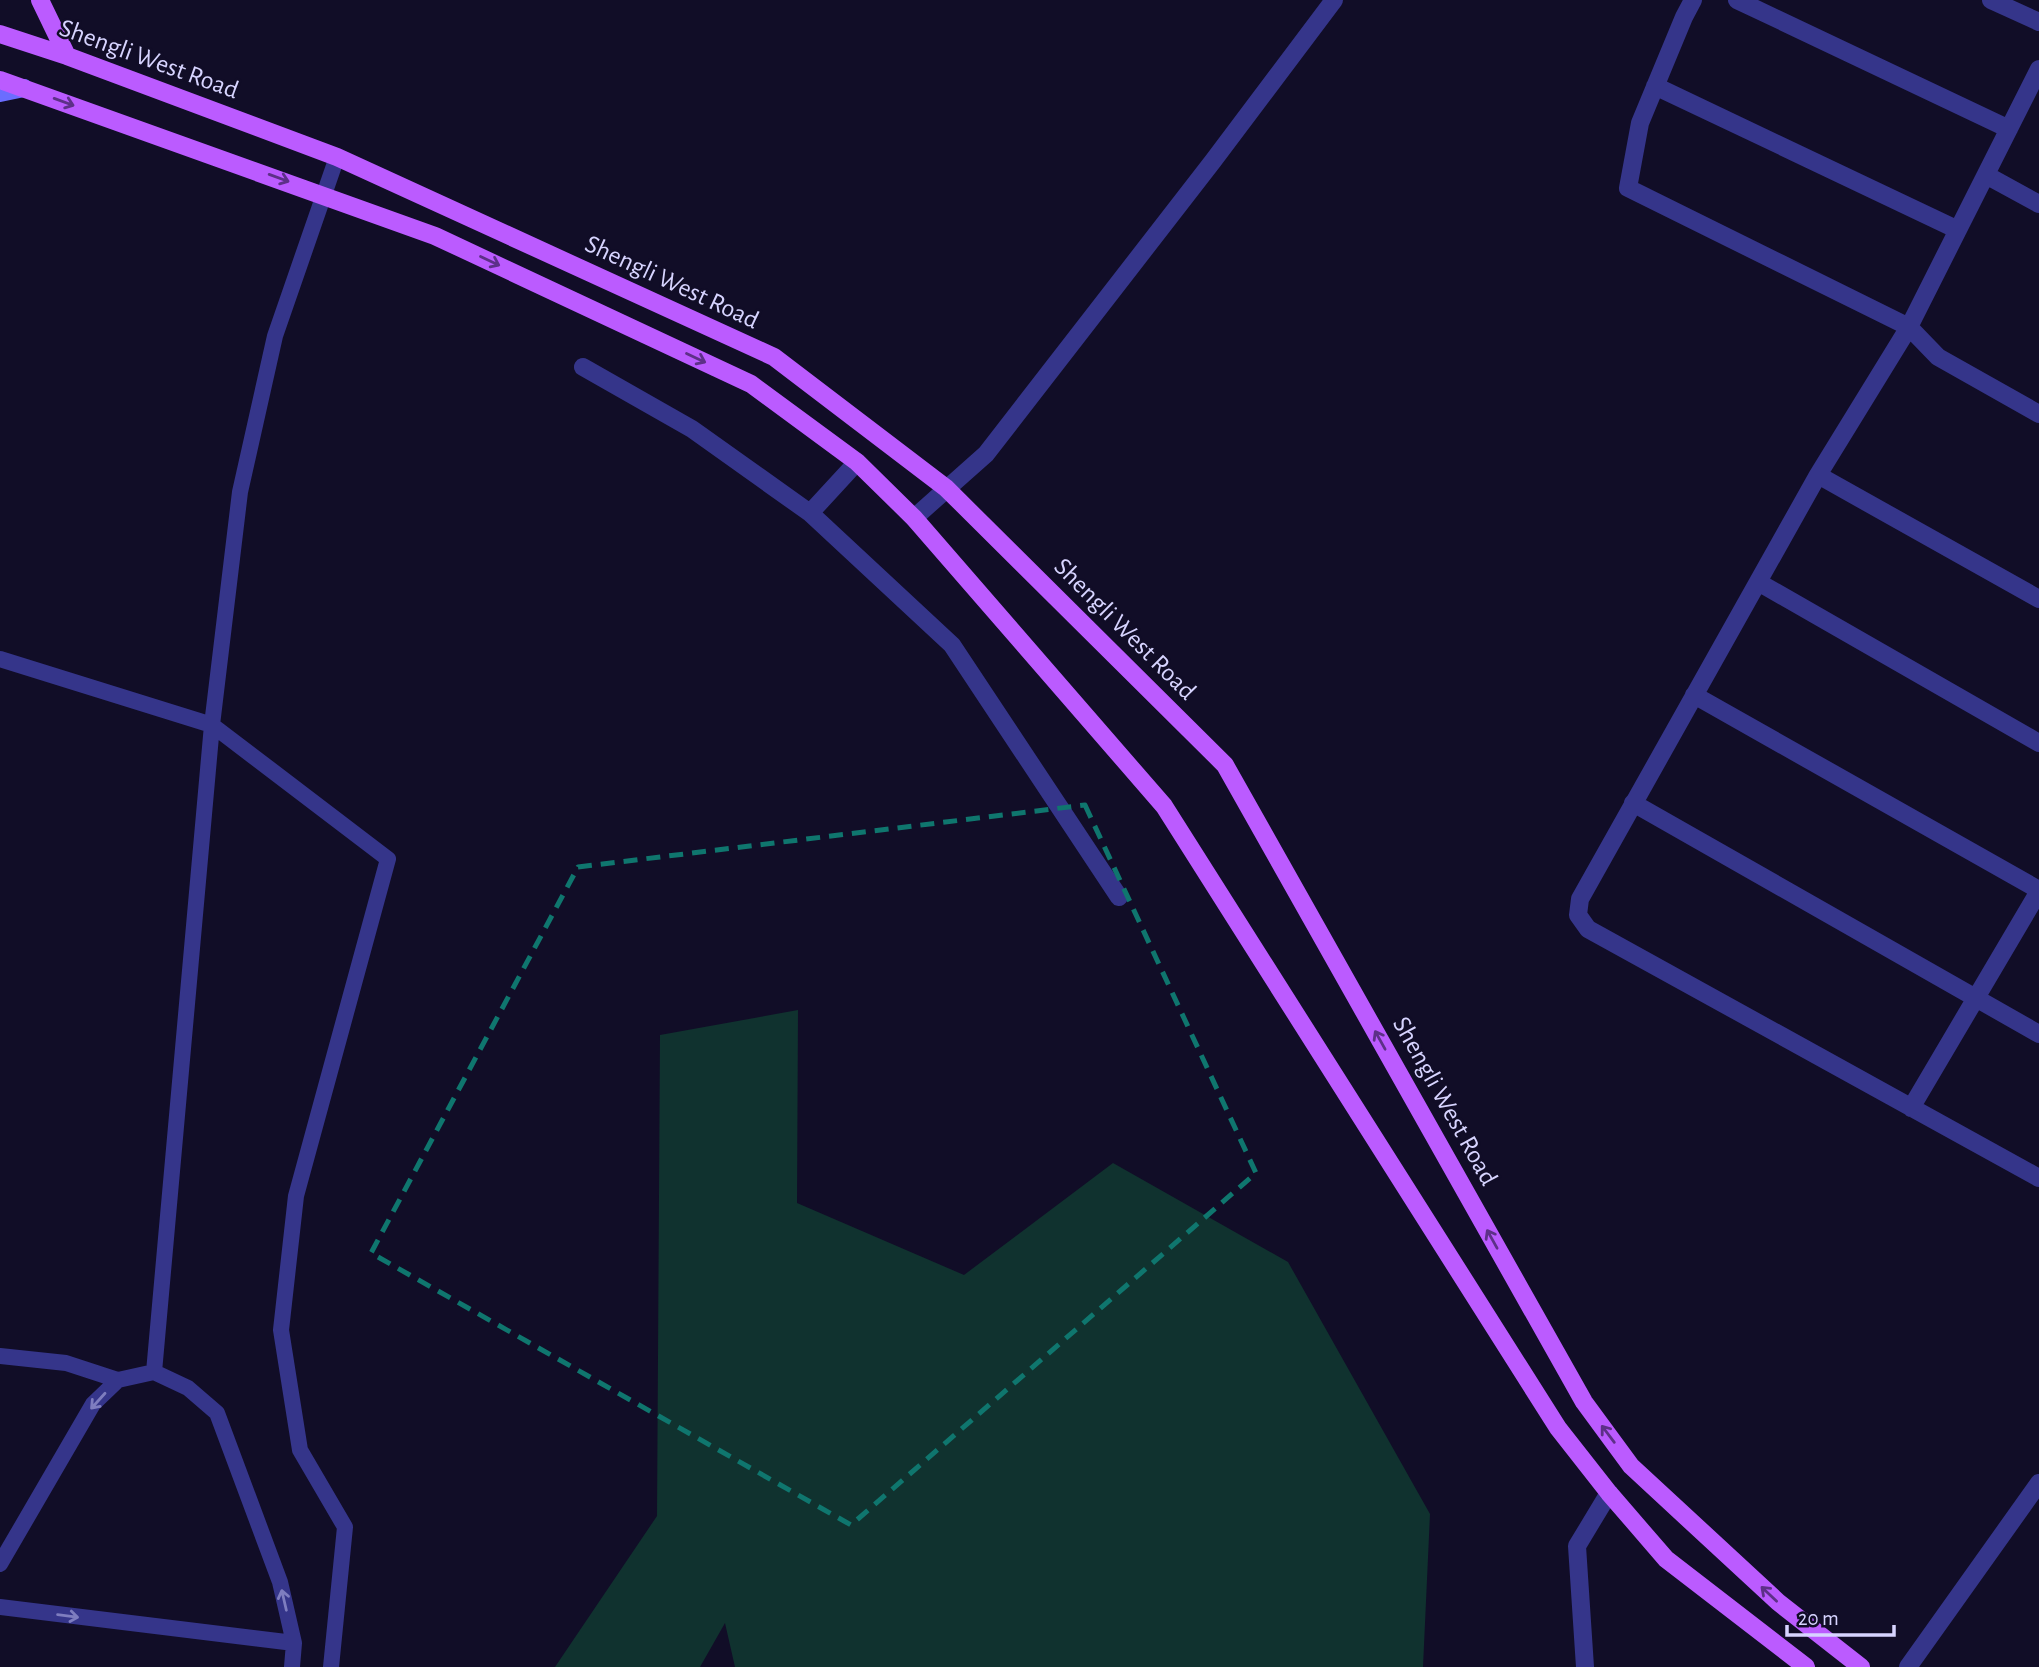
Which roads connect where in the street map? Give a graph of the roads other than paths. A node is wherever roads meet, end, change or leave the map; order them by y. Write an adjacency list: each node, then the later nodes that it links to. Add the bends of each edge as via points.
1 (40, 0): 8 (main road)
2 (1334, 0): 25 (street, via 986,454)
3 (1693, 0): 11 (street)
4 (1737, 0): 14 (street)
5 (1991, 0): 6 (street)
6 (2039, 22)
7 (0, 34): 8 (main road, Shengli West Road)
8 (67, 56): 15 (main road, Shengli West Road)
9 (2039, 69): 14 (street)
10 (0, 80): 12 (main road)
11 (1655, 86): 19 (street); 20 (street, via 1640,123 1628,188)
12 (24, 88): 13 (main road); 17 (main road, one-way to 17)
13 (0, 93)
14 (2009, 129): 16 (street)
15 (337, 158): 17 (lane); 25 (main road, Shengli West Road, via 774,357)
16 (1986, 175): 18 (street); 19 (street)
17 (326, 195): 23 (main road, one-way to 23, via 435,236 751,384); 32 (lane, via 275,336 240,492)
18 (2039, 204)
19 (1958, 230): 20 (street)
20 (1909, 327): 22 (street, via 1938,356); 24 (street)
21 (583, 367): 26 (street, via 692,429)
22 (2039, 414)
23 (857, 463): 26 (street); 27 (main road)
24 (1818, 475): 28 (street); 29 (street)
25 (946, 488): 27 (street); 53 (main road, Shengli West Road, one-way to 25, via 1778,1602 1631,1466 1584,1402 1225,765)
26 (810, 513): 36 (street, via 952,645)
27 (914, 518): 45 (main road, via 1164,806 1558,1428)
28 (1758, 582): 31 (street); 33 (street)
29 (2039, 599)
30 (0, 659): 32 (lane)
31 (1694, 695): 34 (street); 35 (street)
32 (212, 725): 42 (lane); 50 (lane, via 388,859 296,1196 281,1330 300,1450 345,1527)
33 (2039, 743)
34 (1633, 803): 37 (street); 39 (street, via 1580,899 1578,915 1588,929)
35 (2039, 890): 37 (street)
36 (1119, 897)
37 (1975, 998): 38 (street); 39 (street)
38 (2039, 1034)
39 (1911, 1108): 40 (street)
40 (2039, 1178)
41 (0, 1356): 43 (lane, via 66,1363)
42 (154, 1372): 43 (lane); 48 (lane, one-way to 42, via 280,1582 217,1413 188,1388)
43 (118, 1380): 46 (lane, one-way to 46, via 93,1404)
44 (2039, 1483): 54 (street)
45 (1609, 1493): 51 (street, via 1577,1546); 52 (main road, via 1666,1559)
46 (0, 1564)
47 (0, 1608): 48 (lane, one-way to 48)
48 (294, 1643): 49 (lane)
49 (292, 1667)
50 (331, 1667)
51 (1585, 1667)
52 (1806, 1667)
53 (1861, 1667)
54 (1908, 1667)

